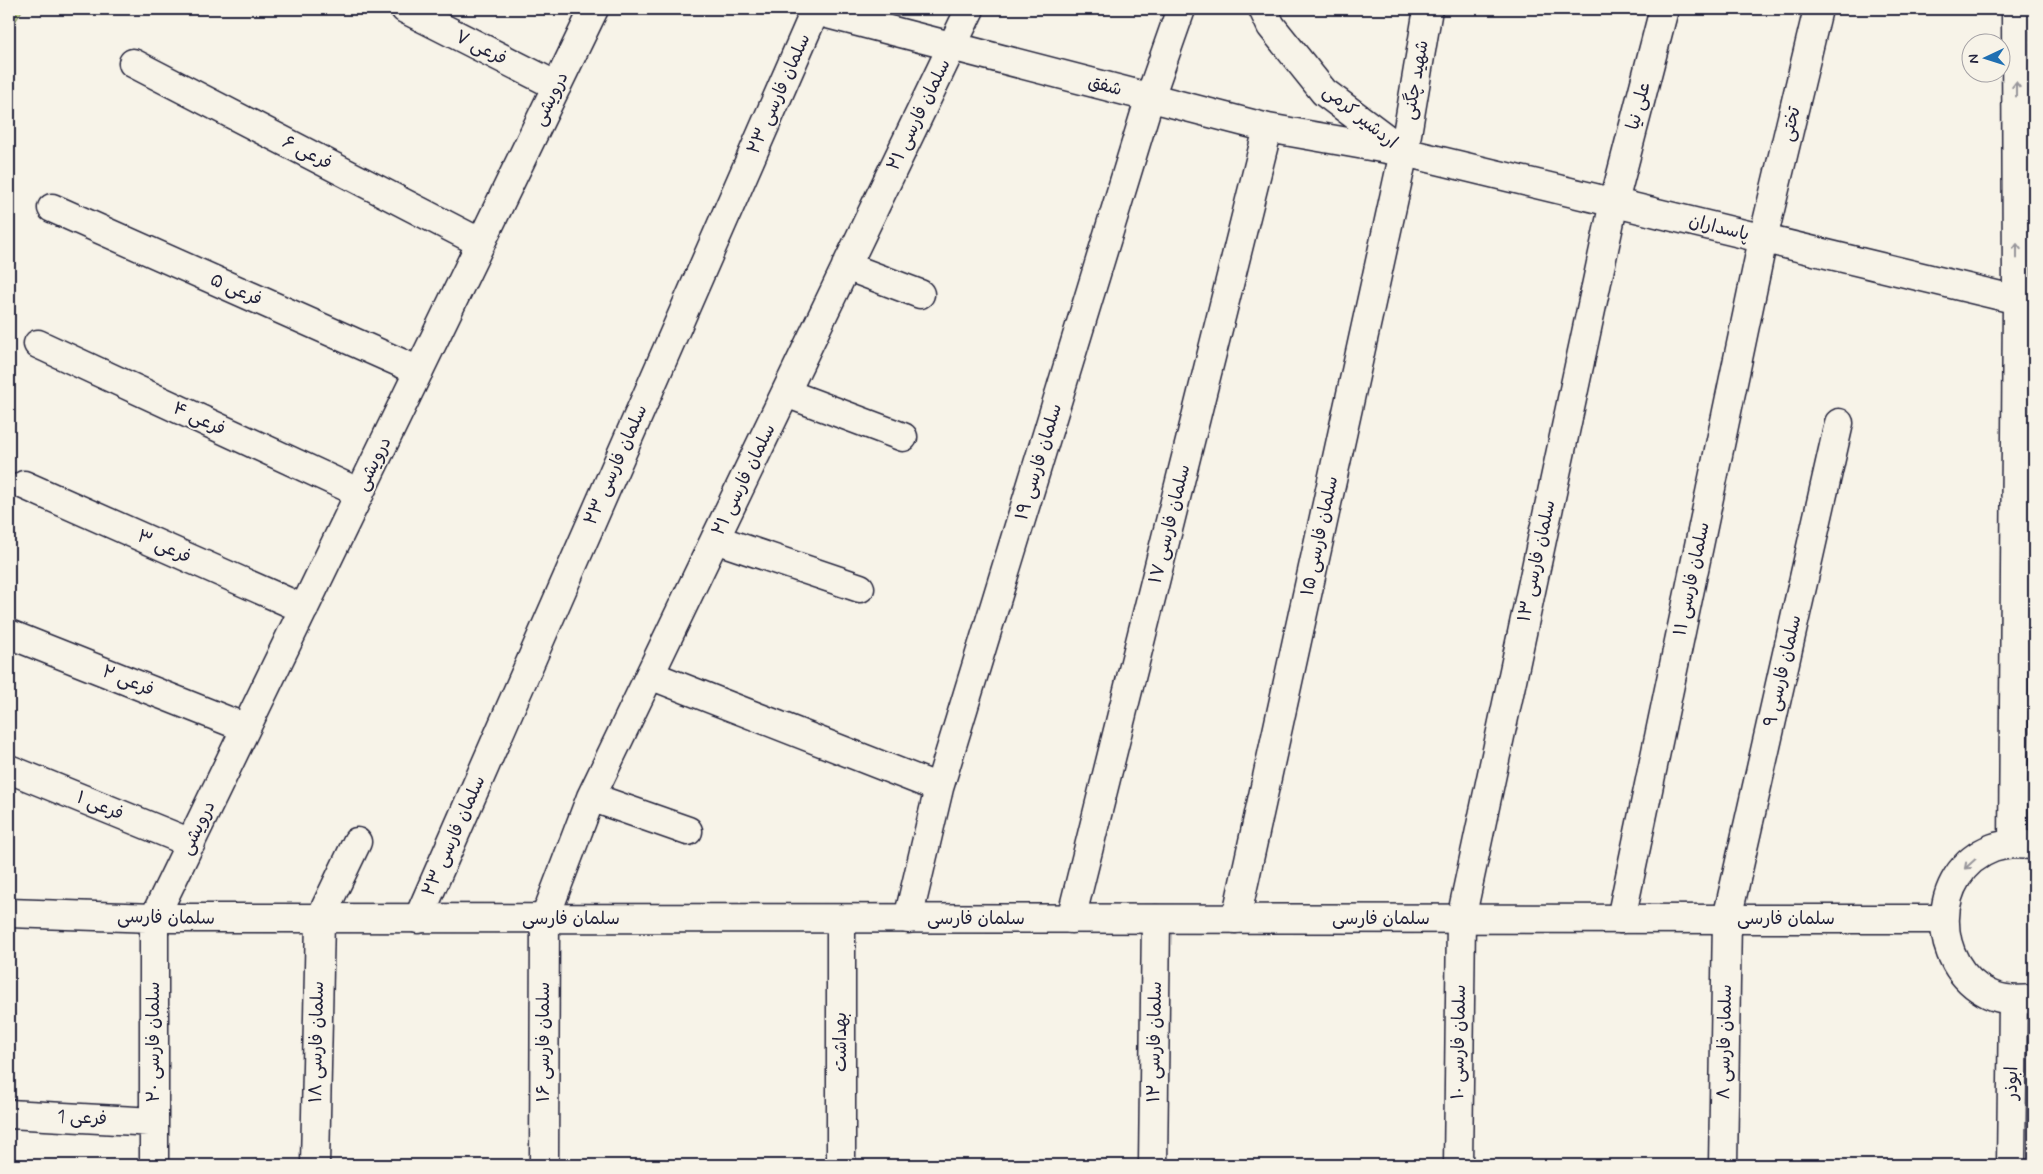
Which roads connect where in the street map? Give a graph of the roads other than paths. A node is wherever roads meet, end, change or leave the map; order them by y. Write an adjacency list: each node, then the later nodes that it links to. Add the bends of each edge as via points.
1 (405, 9): 13 (street, فرعی ۷)
2 (594, 9): 13 (street, درویشی)
3 (813, 9): 11 (street, شفق); 48 (street, سلمان فارسی ۲۳)
4 (970, 9): 11 (street, سلمان فارسی ۲۱)
5 (1181, 9): 14 (street, سلمان فارسی ۱۹)
6 (1262, 9): 16 (street, اردشیر کرمی, via 1271,26 1324,92)
7 (1428, 9): 16 (street, شهید چگنی)
8 (1664, 9): 17 (street, علی نیا)
9 (1818, 9): 19 (street, تختی)
10 (2016, 9): 23 (street, one-way to 10)
11 (952, 46): 14 (street, شفق); 21 (street, سلمان فارسی ۲۱)
12 (133, 63): 20 (street, فرعی ۶)
13 (557, 86): 20 (street, درویشی)
14 (1150, 97): 15 (street, شفق); 38 (street, سلمان فارسی ۱۹)
15 (1268, 128): 16 (street, شفق); 51 (street, سلمان فارسی ۱۷)
16 (1404, 152): 17 (street, پاسداران); 53 (street, سلمان فارسی ۱۵)
17 (1614, 202): 19 (street, پاسداران); 54 (street, سلمان فارسی ۱۳)
18 (52, 208): 25 (street, فرعی ۵)
19 (1763, 239): 23 (street, پاسداران); 55 (street, سلمان فارسی ۱۱)
20 (481, 242): 25 (street, درویشی)
21 (846, 266): 22 (street); 26 (street, سلمان فارسی ۲۱)
22 (920, 294)
23 (2026, 302): 43 (street)
24 (38, 344): 30 (street, فرعی ۴)
25 (419, 371): 30 (street, درویشی)
26 (786, 393): 28 (street); 31 (street, سلمان فارسی ۲۱)
27 (1839, 423): 56 (street, سلمان فارسی ۹)
28 (903, 437)
29 (24, 485): 33 (street, فرعی ۳)
30 (360, 493): 33 (street, درویشی)
31 (716, 539): 32 (street); 35 (street, سلمان فارسی ۲۱)
32 (860, 588)
33 (304, 609): 36 (street, درویشی)
34 (9, 634): 36 (street, فرعی ۲)
35 (650, 675): 38 (street); 39 (street, سلمان فارسی ۲۱)
36 (246, 728): 42 (street, درویشی)
37 (9, 769): 42 (street, فرعی ۱)
38 (939, 788): 50 (street, سلمان فارسی ۱۹)
39 (592, 797): 40 (street); 47 (street, سلمان فارسی ۲۱)
40 (688, 831)
41 (357, 842): 46 (street)
42 (191, 843): 45 (street, درویشی)
43 (2024, 844): 57 (street, one-way to 57, via 1992,849 1979,856 1957,877 1947,897)
44 (9, 913): 45 (street, سلمان فارسی)
45 (154, 918): 46 (street, سلمان فارسی); 60 (street, سلمان فارسی ۲۰)
46 (320, 918): 48 (street, سلمان فارسی); 62 (street, سلمان فارسی ۱۸)
47 (545, 918): 48 (street, سلمان فارسی); 49 (street, سلمان فارسی); 63 (street, سلمان فارسی ۱۶)
48 (418, 919)
49 (841, 919): 50 (street, سلمان فارسی); 64 (street, بهداشت)
50 (908, 919): 51 (street, سلمان فارسی)
51 (1071, 919): 52 (street, سلمان فارسی)
52 (1156, 919): 53 (street, سلمان فارسی); 65 (street, سلمان فارسی ۱۲)
53 (1236, 919): 54 (street, سلمان فارسی)
54 (1461, 919): 55 (street, سلمان فارسی); 66 (street, سلمان فارسی ۱۰)
55 (1620, 919): 56 (street, سلمان فارسی)
56 (1727, 919): 57 (street, سلمان فارسی); 67 (street, سلمان فارسی ۸)
57 (1943, 920): 58 (street, via 1946,943 1955,964 1966,976 1990,994)
58 (2023, 1000): 68 (street, ابوذر)
59 (9, 1114): 60 (street, فرعی 1)
60 (154, 1122): 61 (street, سلمان فارسی ۲۰)
61 (154, 1165)
62 (315, 1165)
63 (544, 1165)
64 (841, 1165)
65 (1153, 1165)
66 (1458, 1165)
67 (1723, 1165)
68 (2011, 1165)

